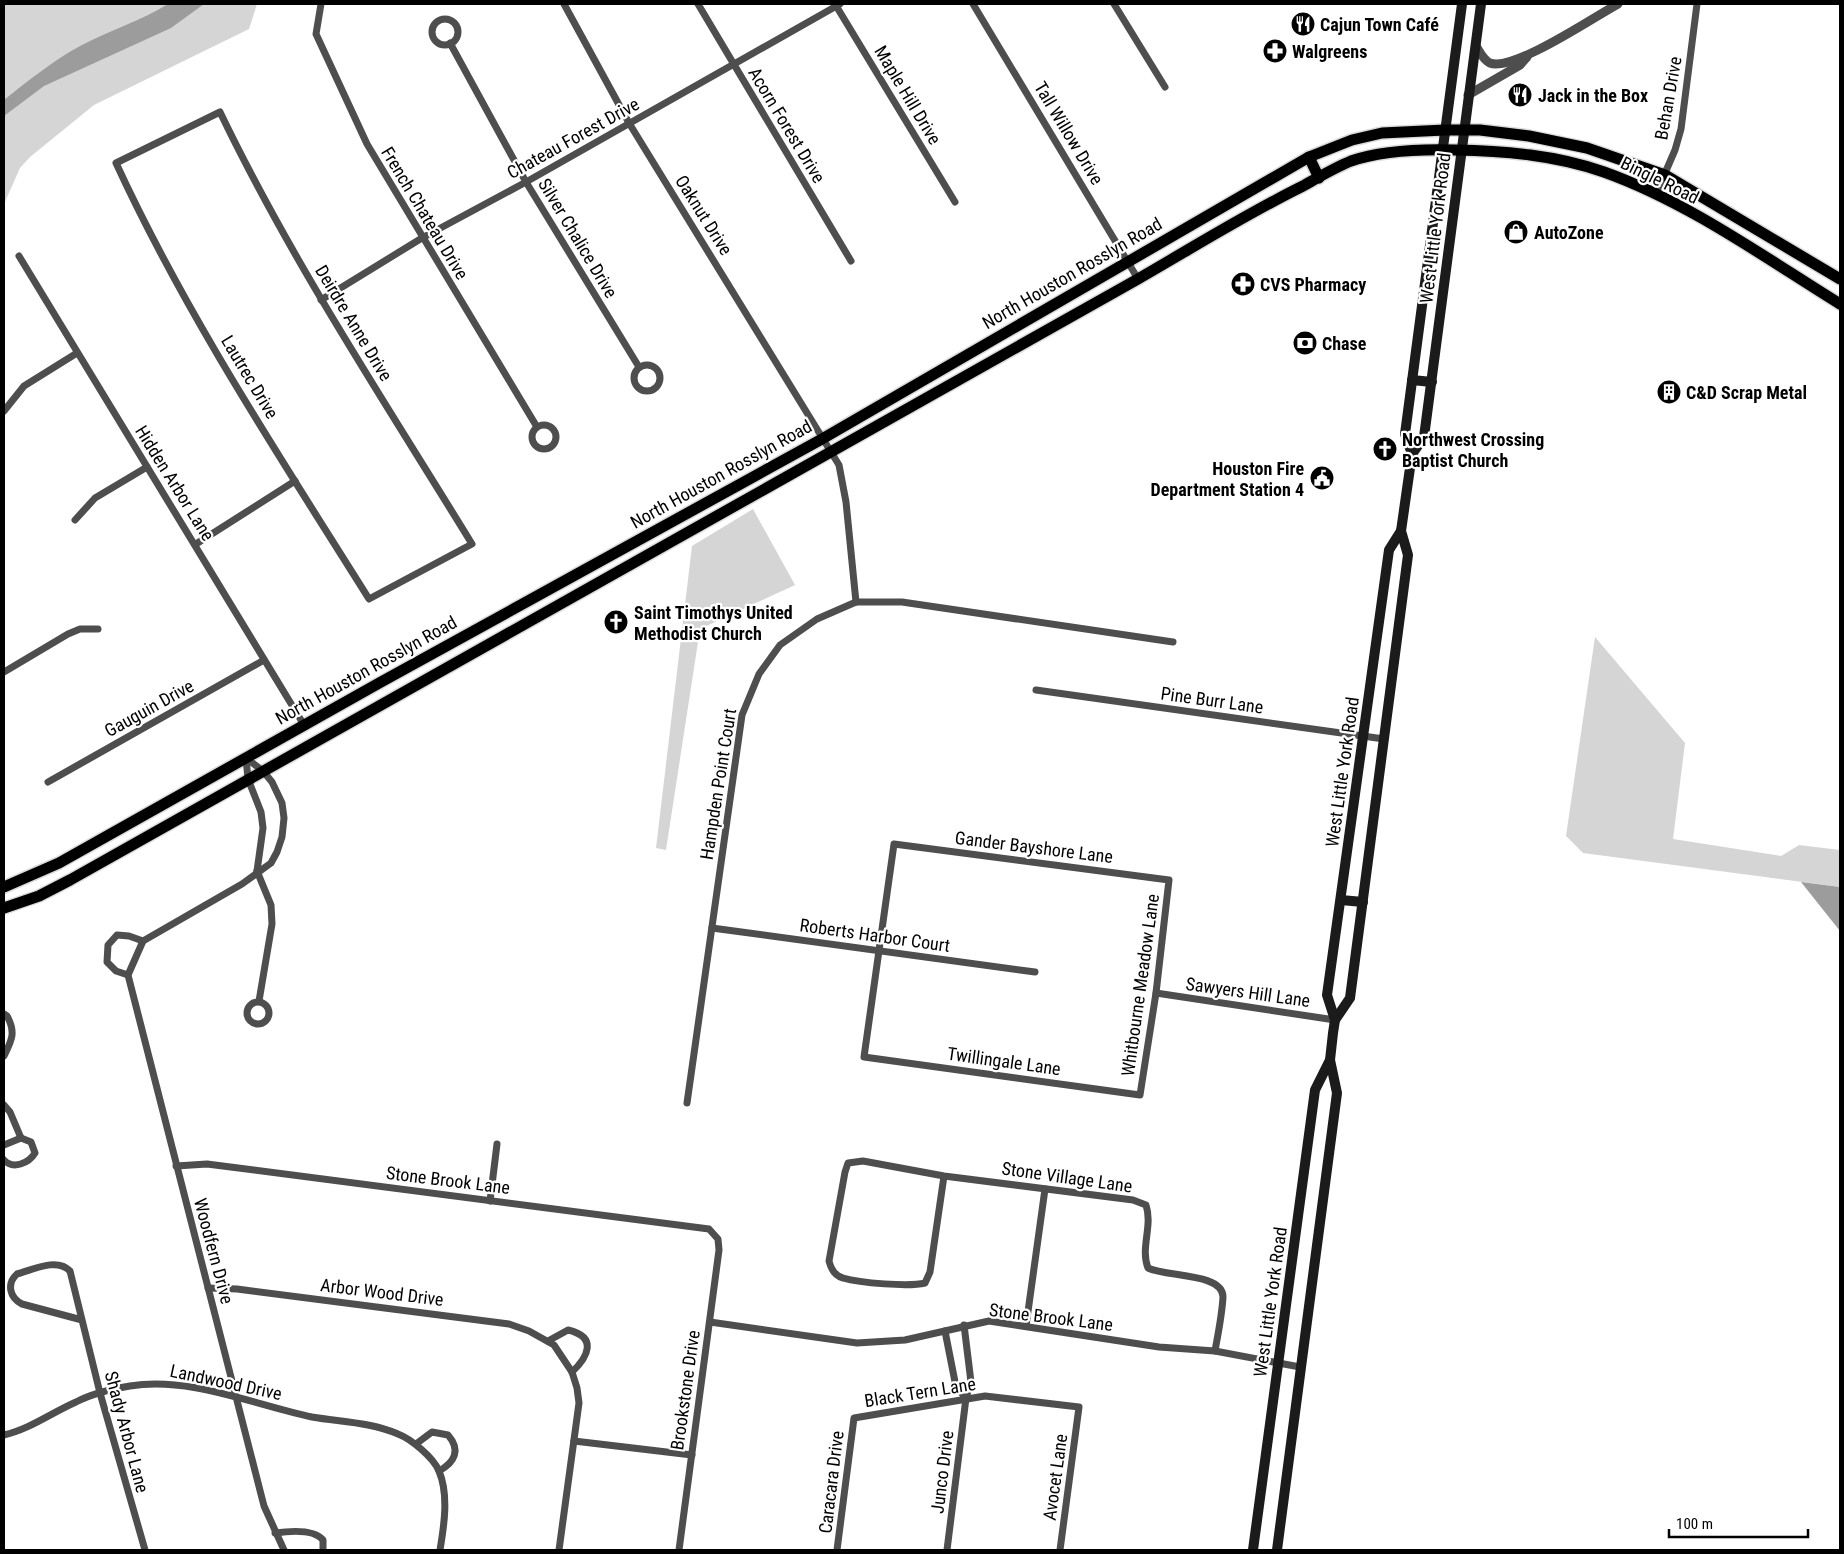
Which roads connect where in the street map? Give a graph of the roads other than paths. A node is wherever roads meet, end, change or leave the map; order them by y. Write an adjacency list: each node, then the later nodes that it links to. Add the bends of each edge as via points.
1 (321, 4): 29 (street, French Chateau Drive, via 316,34 321,50 367,144)
2 (564, 4): 18 (street, Oaknut Drive)
3 (698, 4): 14 (street, Acorn Forest Drive)
4 (837, 4): 14 (street, Chateau Forest Drive); 28 (street, Maple Hill Drive)
5 (973, 4): 31 (street, Tall Willow Drive)
6 (1114, 4): 15 (street)
7 (1462, 4): 19 (main road, West Little York Road)
8 (1481, 4): 12 (main road, West Little York Road)
9 (1618, 4): 13 (street)
10 (1697, 4): 24 (street, Behan Drive, via 1681,129)
11 (450, 43): 26 (street, Silver Chalice Drive)
12 (1476, 46): 13 (street, via 1485,60 1491,63 1508,63); 16 (main road, West Little York Road)
13 (1527, 56): 16 (street, via 1520,65)
14 (733, 66): 18 (street, Chateau Forest Drive); 32 (street, Acorn Forest Drive)
15 (1165, 87)
16 (1468, 95): 20 (main road, West Little York Road)
17 (220, 112): 35 (street, Deirdre Anne Drive, via 252,177); 49 (street, Lautrec Drive, via 116,163 143,222 180,289)
18 (629, 123): 26 (street, Chateau Forest Drive); 45 (street, Oaknut Drive)
19 (1445, 130): 20 (main road, North Houston Rosslyn Road); 21 (main road, West Little York Road); 23 (main road, North Houston Rosslyn Road, via 1382,133 1352,140)
20 (1464, 130): 22 (main road, West Little York Road); 24 (main road, Bingle Road, via 1529,136 1587,148)
21 (1444, 150): 22 (main road, Bingle Road); 25 (main road, North Houston Rosslyn Road, via 1374,156 1353,161); 41 (main road, West Little York Road)
22 (1462, 150): 27 (main road, Bingle Road, via 1541,157 1603,172); 42 (main road, West Little York Road)
23 (1308, 157): 25 (main road); 31 (main road, North Houston Rosslyn Road)
24 (1665, 176): 27 (street, Behan Drive); 34 (main road, Bingle Road)
25 (1318, 178): 33 (main road, North Houston Rosslyn Road)
26 (526, 182): 29 (street, Chateau Forest Drive); 40 (street, Silver Chalice Drive)
27 (1656, 194): 36 (main road, Bingle Road)
28 (955, 202)
29 (422, 238): 35 (street, Chateau Forest Drive); 44 (street, French Chateau Drive)
30 (20, 256): 38 (street, Hidden Arbor Lane)
31 (1128, 260): 33 (street, Tall Willow Drive); 37 (main road, North Houston Rosslyn Road)
32 (851, 261)
33 (1138, 279): 39 (main road, North Houston Rosslyn Road)
34 (1840, 279)
35 (321, 300): 55 (street, Deirdre Anne Drive)
36 (1840, 304)
37 (989, 342): 39 (main road); 45 (main road, North Houston Rosslyn Road)
38 (77, 353): 43 (street, via 24,386); 48 (street, Hidden Arbor Lane)
39 (997, 357): 46 (main road, North Houston Rosslyn Road)
40 (639, 367)
41 (1412, 380): 42 (main road); 47 (main road, West Little York Road, via 1405,434)
42 (1432, 382): 47 (main road, West Little York Road, via 1424,437)
43 (4, 411)
44 (538, 427)
45 (822, 439): 46 (street, Oaknut Drive); 51 (main road, North Houston Rosslyn Road)
46 (830, 451): 53 (main road, North Houston Rosslyn Road); 57 (street, Oaknut Drive, via 839,465 846,502)
47 (1412, 454): 52 (main road, West Little York Road)
48 (147, 467): 50 (street, via 95,498); 54 (street, Hidden Arbor Lane)
49 (295, 481): 54 (street); 55 (street, Lautrec Drive, via 369,599)
50 (75, 520)
51 (674, 520): 53 (main road); 56 (main road, North Houston Rosslyn Road)
52 (1401, 531): 69 (main road, West Little York Road, via 1388,550); 70 (main road, West Little York Road, via 1408,555)
53 (680, 535): 58 (main road, North Houston Rosslyn Road)
54 (196, 544): 63 (street, Hidden Arbor Lane)
55 (472, 544)
56 (550, 588): 58 (main road); 59 (main road, North Houston Rosslyn Road)
57 (856, 602): 62 (street, Hampden Point Court, via 902,602); 83 (street, Hampden Point Court, via 817,619 780,645 759,674 742,715)
58 (558, 605): 61 (main road, North Houston Rosslyn Road)
59 (498, 617): 61 (main road); 65 (main road, North Houston Rosslyn Road)
60 (98, 629): 64 (street, via 80,629 68,634)
61 (502, 637): 67 (main road, North Houston Rosslyn Road)
62 (1173, 642)
63 (264, 660): 68 (street, Hidden Arbor Lane); 74 (street, Gauguin Drive)
64 (4, 672)
65 (381, 682): 67 (main road); 68 (main road, North Houston Rosslyn Road)
66 (1036, 690): 69 (street, Pine Burr Lane)
67 (390, 699): 72 (main road, North Houston Rosslyn Road)
68 (304, 725): 71 (main road, North Houston Rosslyn Road)
69 (1363, 736): 70 (street, Pine Burr Lane); 80 (main road, West Little York Road)
70 (1384, 739): 81 (main road, West Little York Road)
71 (246, 758): 72 (street); 73 (street); 75 (main road, North Houston Rosslyn Road)
72 (263, 771): 73 (main road, North Houston Rosslyn Road); 77 (street, via 278,792 284,818 277,852 271,863)
73 (248, 779): 76 (main road, North Houston Rosslyn Road); 77 (street, via 261,812 263,828)
74 (48, 782)
75 (98, 841): 76 (main road); 79 (main road, North Houston Rosslyn Road, via 59,864)
76 (109, 858): 82 (main road, North Houston Rosslyn Road, via 39,896)
77 (257, 871): 84 (street, via 242,884); 89 (street, via 271,905 272,924)
78 (1169, 880): 85 (street, Gander Bayshore Lane, via 894,844); 88 (street, Whitbourne Meadow Lane)
79 (4, 887)
80 (1341, 900): 81 (main road); 91 (main road, West Little York Road, via 1327,996)
81 (1362, 902): 91 (main road, West Little York Road, via 1350,998)
82 (4, 908)
83 (712, 928): 85 (street, Roberts Harbor Court); 95 (street, Hampden Point Court)
84 (142, 941): 87 (street); 87 (street, via 122,934 108,945 108,962 116,971)
85 (878, 950): 86 (street, Roberts Harbor Court); 94 (street, Twillingale Lane, via 864,1056)
86 (1035, 972)
87 (128, 975): 101 (street, Woodfern Drive)
88 (1156, 993): 91 (street, Sawyers Hill Lane); 94 (street, Whitbourne Meadow Lane)
89 (259, 1001)
90 (4, 1014): 92 (street, via 14,1030)
91 (1335, 1020): 93 (main road, West Little York Road)
92 (4, 1056)
93 (1330, 1060): 114 (main road, West Little York Road, via 1315,1090); 115 (main road, West Little York Road, via 1337,1093)
94 (1140, 1094)
95 (687, 1103)
96 (4, 1106): 97 (street)
97 (21, 1138): 99 (street); 100 (street, via 34,1146 32,1158 16,1166 10,1166)
98 (498, 1144): 104 (street)
99 (4, 1145)
100 (4, 1160)
101 (176, 1166): 104 (street, Stone Brook Lane, via 207,1164); 106 (street, Woodfern Drive)
102 (944, 1176): 102 (street, Stone Village Lane, via 926,1283 913,1286 842,1278 834,1272 829,1261 848,1163 863,1161); 103 (street, Stone Village Lane)
103 (1045, 1189): 110 (street); 113 (street, Stone Village Lane, via 1132,1200 1146,1205 1149,1216 1144,1258 1148,1268 1159,1273 1210,1280 1220,1286 1223,1295)
104 (490, 1201): 105 (street, Stone Brook Lane, via 696,1226)
105 (714, 1234): 108 (street, Brookstone Drive, via 719,1250)
106 (208, 1288): 112 (street, Arbor Wood Drive, via 509,1324); 118 (street, Woodfern Drive)
107 (82, 1320): 107 (street, Shady Arbor Lane, via 14,1300 10,1289 12,1278 55,1264 66,1267 70,1271); 117 (street, Shady Arbor Lane)
108 (710, 1322): 111 (street, Stone Brook Lane, via 857,1342 905,1340); 125 (street, Brookstone Drive)
109 (964, 1326): 110 (street, Stone Brook Lane, via 989,1321); 111 (street, Stone Brook Lane); 119 (street, Junco Drive, via 971,1382)
110 (1026, 1326): 113 (street, Stone Brook Lane, via 1159,1347)
111 (945, 1331): 119 (street, via 956,1387)
112 (548, 1341): 116 (street, Arbor Wood Drive); 116 (street, via 568,1330 584,1337 588,1344 587,1353)
113 (1215, 1352): 114 (street, Stone Brook Lane)
114 (1278, 1363): 115 (street, Stone Brook Lane); 137 (main road, West Little York Road)
115 (1300, 1367): 138 (main road, West Little York Road)
116 (572, 1372): 123 (street, Arbor Wood Drive, via 579,1402)
117 (100, 1393): 118 (street, Landwood Drive, via 131,1386 163,1384); 122 (street, Landwood Drive, via 77,1401 22,1431); 128 (street, Shady Arbor Lane)
118 (234, 1398): 124 (street, Landwood Drive, via 313,1417 378,1426); 127 (street, Woodfern Drive, via 264,1506)
119 (966, 1398): 120 (street, Black Tern Lane, via 985,1396); 121 (street, Black Tern Lane); 135 (street, Junco Drive)
120 (1079, 1407): 136 (street, Avocet Lane)
121 (854, 1418): 134 (street, Caracara Drive)
122 (4, 1435)
123 (574, 1441): 125 (street); 132 (street, Arbor Wood Drive)
124 (416, 1444): 126 (street, Landwood Drive); 126 (street, via 432,1432 448,1435 454,1442 455,1457 450,1465)
125 (692, 1456): 133 (street, Brookstone Drive)
126 (439, 1470): 131 (street, via 444,1505)
127 (275, 1533): 129 (street, Woodfern Drive); 130 (street, via 314,1534 323,1540)
128 (145, 1550)
129 (284, 1550)
130 (323, 1550)
131 (440, 1550)
132 (559, 1550)
133 (679, 1550)
134 (837, 1550)
135 (947, 1550)
136 (1060, 1550)
137 (1253, 1550)
138 (1277, 1550)

